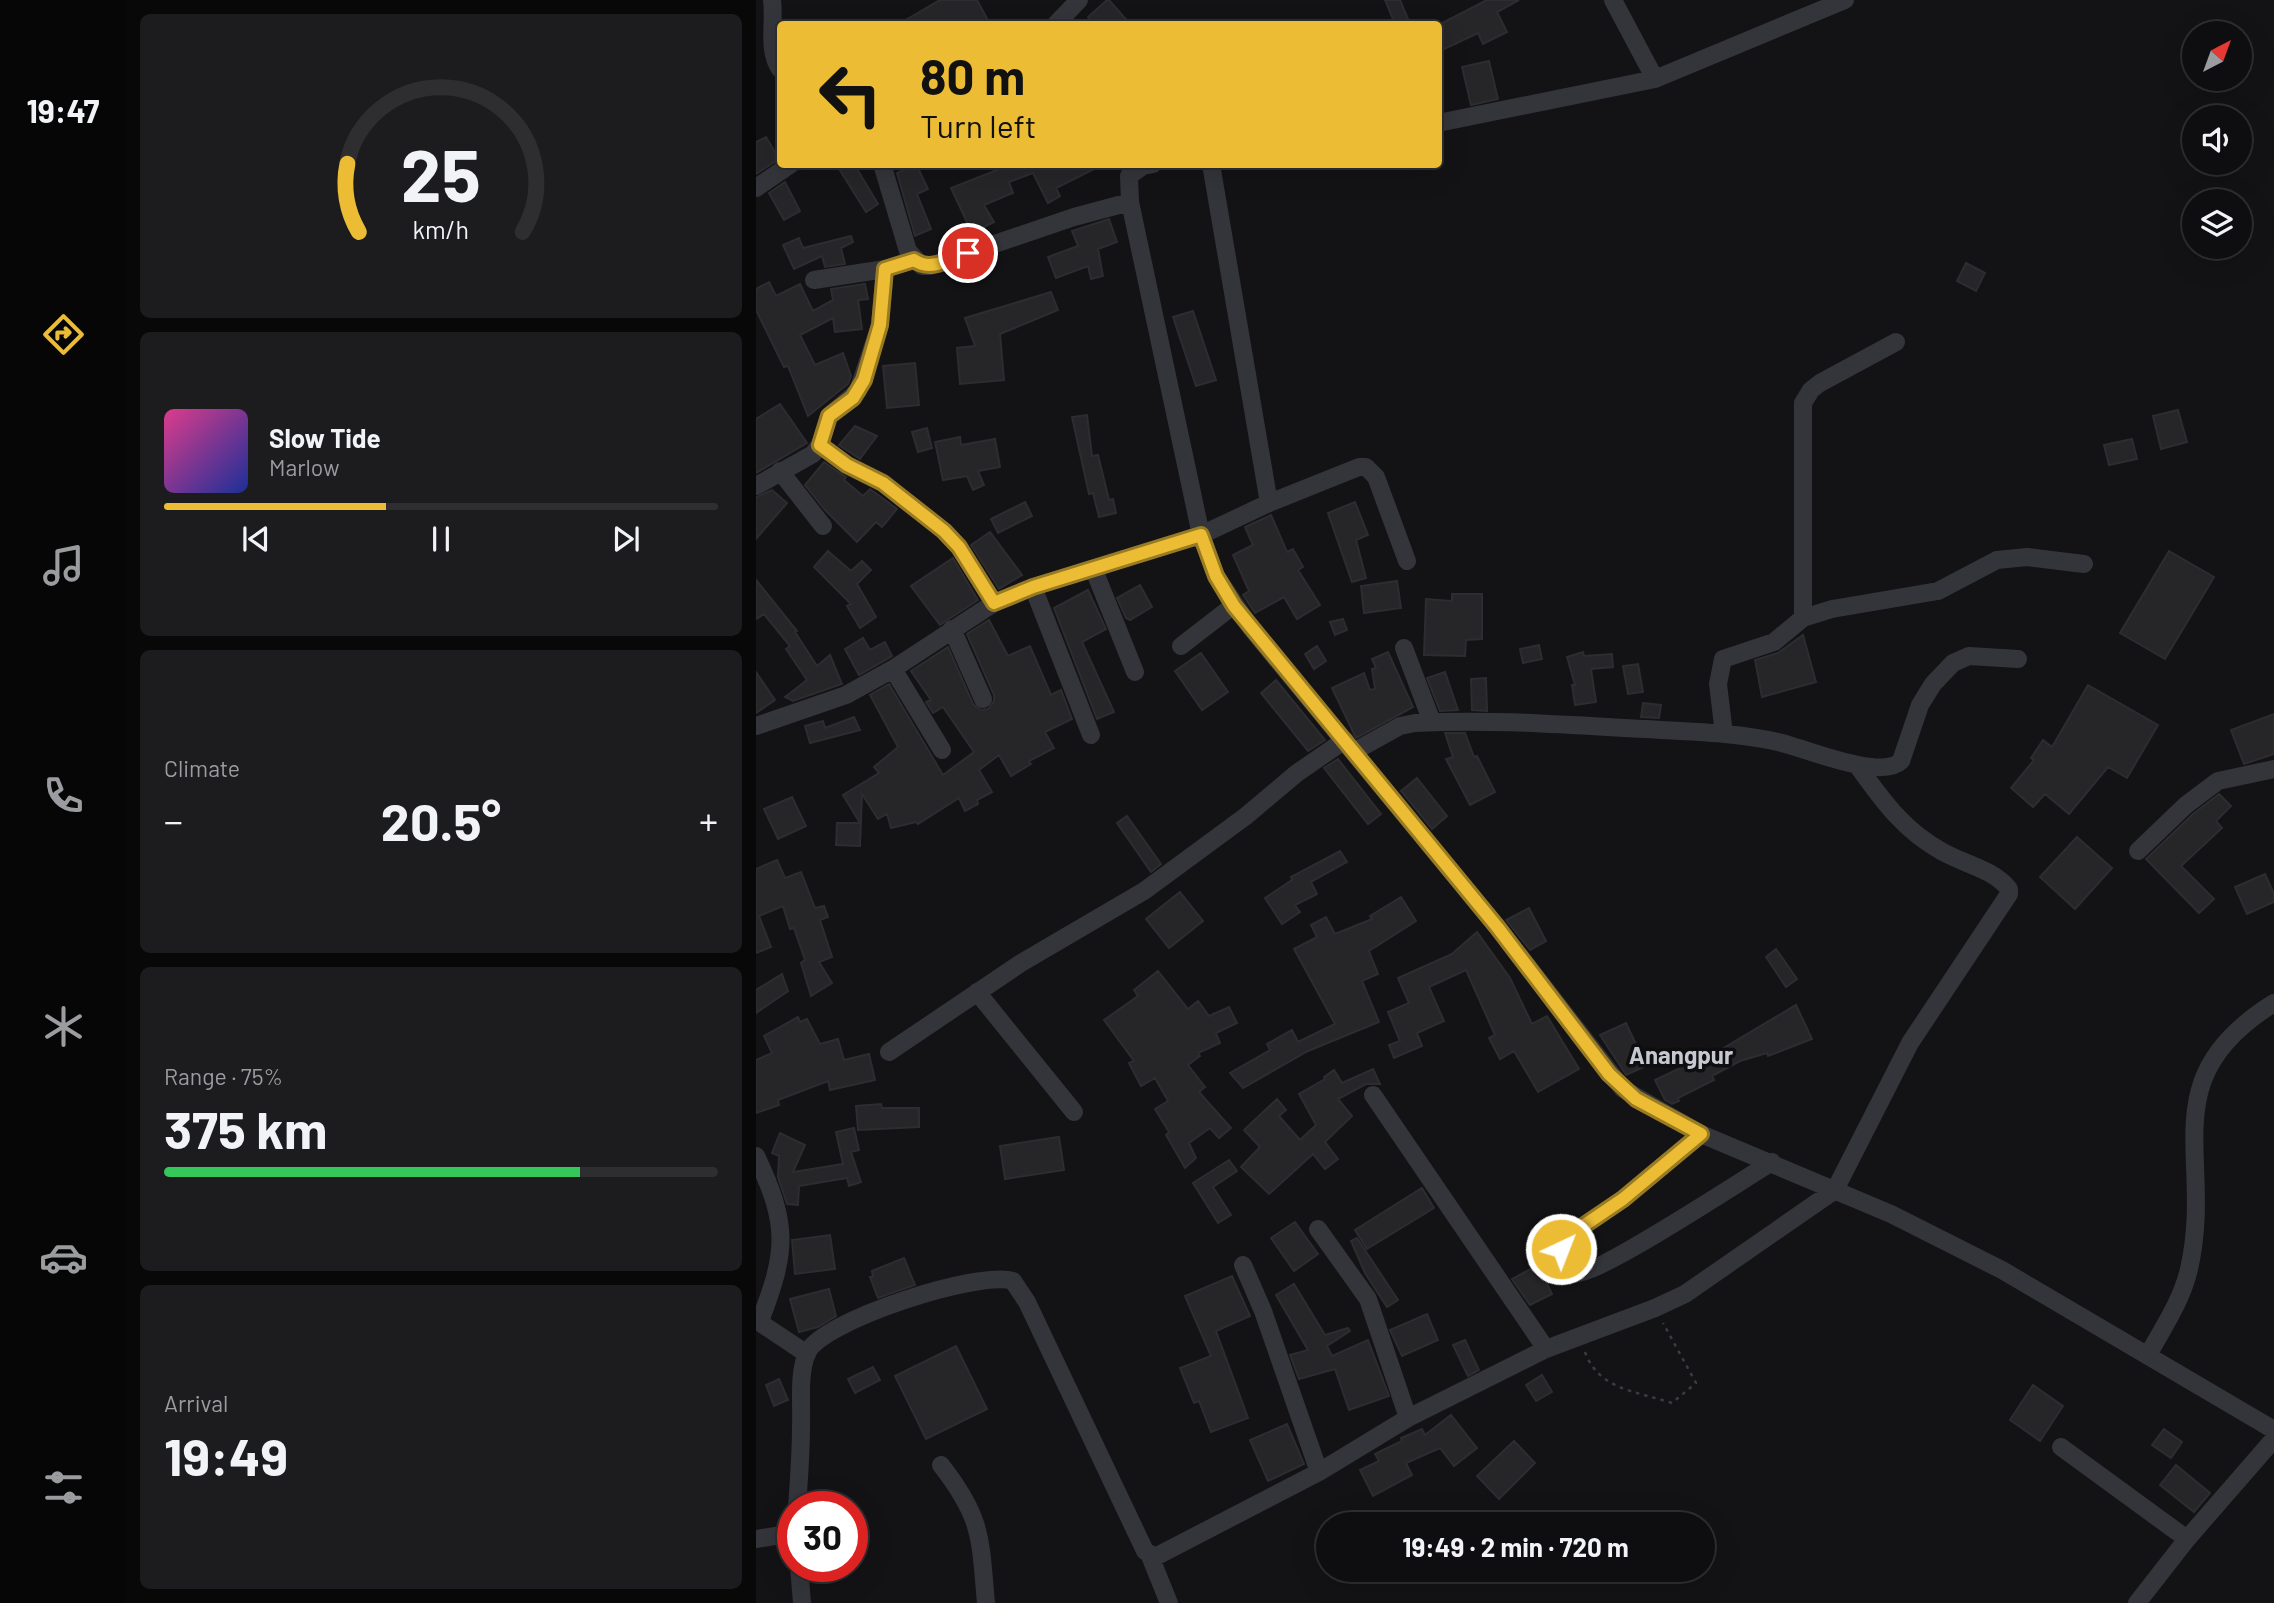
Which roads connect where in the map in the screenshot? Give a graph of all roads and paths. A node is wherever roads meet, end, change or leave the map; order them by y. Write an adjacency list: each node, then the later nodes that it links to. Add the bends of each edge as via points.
1 (772, 0): 7 (street, via 775,24)
2 (1079, 0): 6 (street)
3 (1613, 0): 9 (street)
4 (1845, 0): 5 (street)
5 (1805, 7): 9 (street, via 1723,53)
6 (1059, 21)
7 (764, 48): 8 (street)
8 (777, 64)
9 (1656, 79): 10 (street)
10 (1442, 122)
11 (785, 168): 15 (street)
12 (883, 168): 17 (street)
13 (1142, 168): 16 (street, via 1129,176)
14 (1212, 168): 24 (street)
15 (756, 188)
16 (1130, 202): 17 (street, via 930,266); 26 (street)
17 (914, 260): 18 (street)
18 (885, 269): 19 (street); 21 (street, via 880,325 864,380 853,398 829,416)
19 (814, 280)
20 (1896, 342): 33 (street, via 1821,383 1803,403)
21 (820, 445): 22 (street, via 813,454); 31 (street, via 883,483 944,531)
22 (780, 471): 23 (street); 25 (street)
23 (756, 486)
24 (1269, 503): 26 (street); 27 (street, via 1366,467 1381,488)
25 (823, 526)
26 (1201, 535): 29 (street); 32 (street, via 1216,576)
27 (1407, 561)
28 (2084, 564): 33 (street, via 2011,557 1985,564 1938,591 1832,608)
29 (1094, 570): 30 (street); 39 (street)
30 (1033, 587): 31 (street); 44 (street)
31 (994, 603): 34 (street)
32 (1234, 606): 35 (street); 45 (street)
33 (1804, 618): 43 (street, via 1774,642 1723,659 1718,684)
34 (952, 629): 38 (street); 40 (street)
35 (1181, 646)
36 (1404, 648): 41 (street)
37 (2018, 659): 47 (street, via 1969,656 1953,663 1920,705 1901,761 1886,769)
38 (893, 669): 42 (street, via 836,699); 46 (street)
39 (1136, 672)
40 (983, 699)
41 (1432, 722): 43 (street, via 1534,722); 45 (street, via 1400,726)
42 (756, 726)
43 (1724, 734): 47 (street, via 1776,742)
44 (1091, 735)
45 (1350, 745): 50 (street, via 1297,773 1247,816 1144,891); 55 (street, via 1506,937 1609,1074 1636,1099)
46 (942, 750)
47 (1857, 765): 58 (street, via 1908,829 2009,889 1910,1043)
48 (2274, 769): 49 (street, via 2218,781)
49 (2138, 851)
50 (977, 992): 52 (street); 54 (street)
51 (2274, 1003): 66 (street, via 2232,1034 2202,1075 2196,1105 2189,1268 2179,1299)
52 (889, 1052)
53 (1373, 1095): 64 (street)
54 (1074, 1112)
55 (1701, 1134): 57 (street); 57 (street, via 1623,1199 1564,1239 1561,1249 1574,1273 1585,1273 1620,1255)
56 (756, 1156): 62 (street, via 771,1190 783,1247 772,1290)
57 (1772, 1161): 58 (street)
58 (1835, 1190): 61 (street, via 1712,1277); 66 (street, via 2002,1270)
59 (1318, 1229): 67 (street, via 1368,1299)
60 (1243, 1265): 72 (street)
61 (1655, 1308): 63 (street); 63 (path, via 1696,1383 1672,1403 1615,1387 1591,1370)
62 (758, 1320): 65 (street)
63 (1579, 1336): 64 (street)
64 (1546, 1349): 67 (street)
65 (807, 1353): 73 (street); 77 (street, via 819,1338 881,1308 998,1277 1013,1281)
66 (2148, 1355): 68 (street)
67 (1408, 1418): 72 (street)
68 (2274, 1430)
69 (2274, 1439): 76 (street)
70 (2061, 1447): 76 (street)
71 (941, 1465): 81 (street, via 972,1509)
72 (1319, 1472): 77 (street, via 1163,1555)
73 (798, 1491)
74 (777, 1536): 75 (street)
75 (756, 1539)
76 (2187, 1539): 82 (street)
77 (1150, 1556): 79 (street)
78 (800, 1582): 80 (street)
79 (1163, 1601)
80 (802, 1603)
81 (986, 1603)
82 (2137, 1603)

